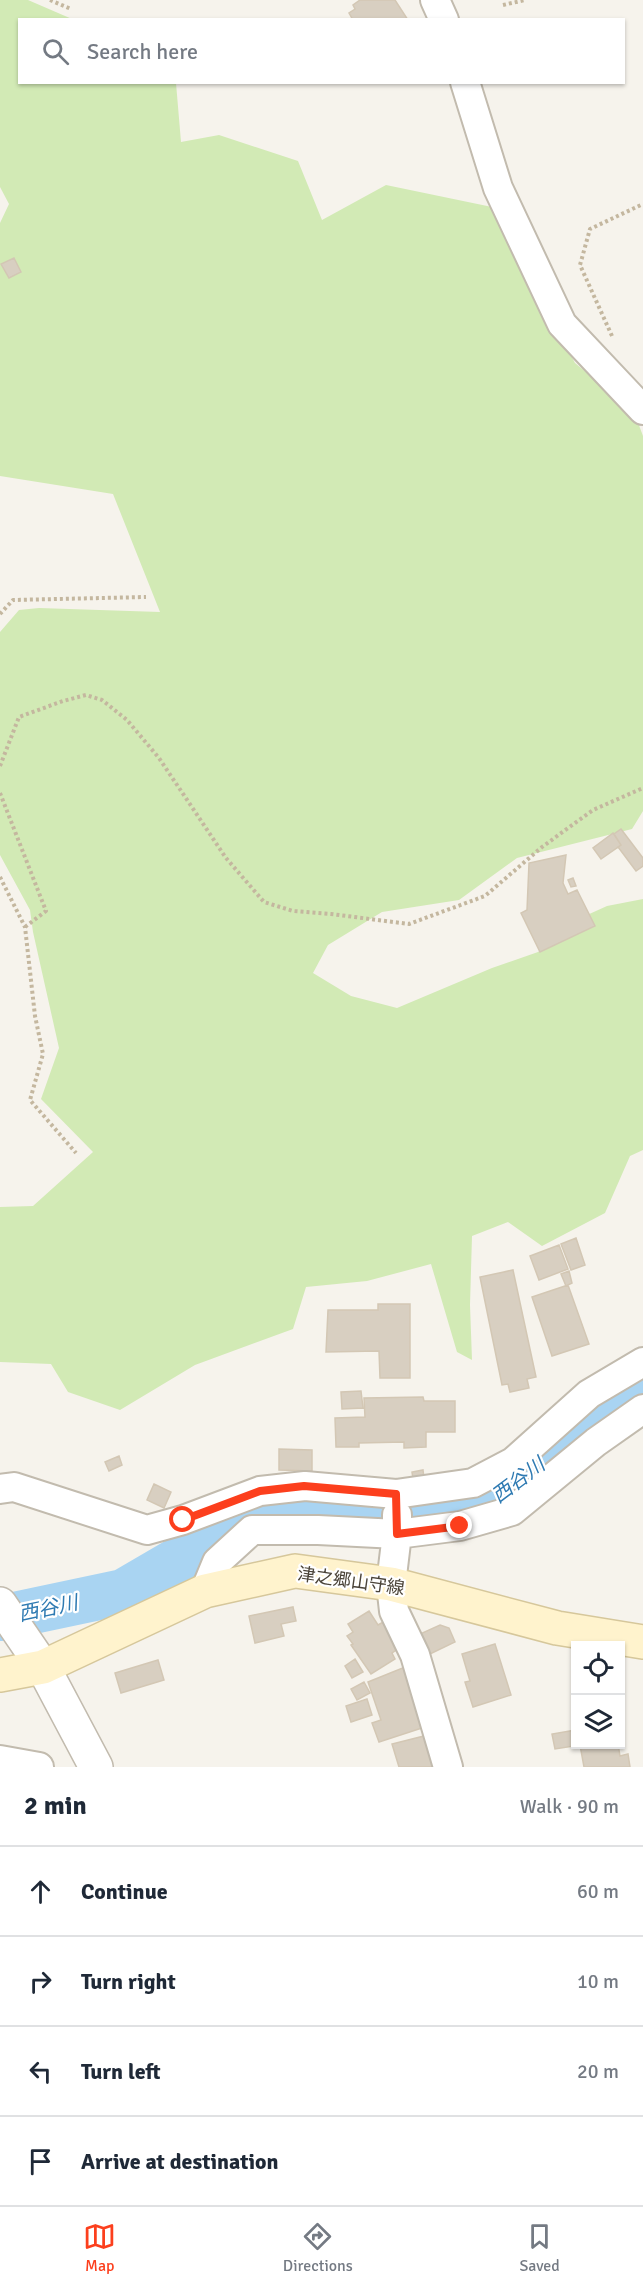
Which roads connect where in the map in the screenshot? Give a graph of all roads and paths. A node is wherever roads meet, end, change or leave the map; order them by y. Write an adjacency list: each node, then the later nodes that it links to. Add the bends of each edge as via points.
1 (50, 0): 5 (path)
2 (435, 0): 6 (street)
3 (525, 0): 4 (path)
4 (503, 5)
5 (71, 9)
6 (443, 18)
7 (466, 84): 10 (street, via 498,188 562,324)
8 (643, 204): 9 (path, via 590,229 580,265)
9 (615, 341)
10 (643, 410)
11 (146, 597): 12 (path, via 13,600)
12 (0, 614)
13 (0, 766): 14 (path, via 19,717 86,696 102,700 127,720 159,758 226,858 264,902 293,911 410,924 485,897 542,847 593,810)
14 (643, 788)
15 (0, 793): 17 (path, via 46,911)
16 (0, 877): 17 (path)
17 (25, 927): 18 (path, via 43,1054 30,1100)
18 (76, 1153)
19 (643, 1362): 21 (street, via 589,1394)
20 (643, 1409): 22 (street)
21 (568, 1414): 22 (street); 24 (street, via 513,1462 473,1483)
22 (596, 1442): 25 (street, via 512,1511 460,1526)
23 (0, 1489): 24 (street, via 14,1487 147,1530 260,1491 304,1486)
24 (396, 1494): 25 (street)
25 (397, 1534): 26 (street); 27 (street, via 252,1530 217,1563)
26 (391, 1584): 27 (main road, 津之郷山守線, via 296,1571); 29 (main road, 津之郷山守線, via 557,1628); 35 (street, via 394,1611 415,1655)
27 (205, 1591): 30 (main road, 津之郷山守線)
28 (0, 1604): 30 (street)
29 (643, 1642)
30 (43, 1667): 31 (main road, 津之郷山守線); 34 (street)
31 (0, 1675)
32 (0, 1760): 33 (street)
33 (39, 1767)
34 (96, 1767)
35 (448, 1767)

